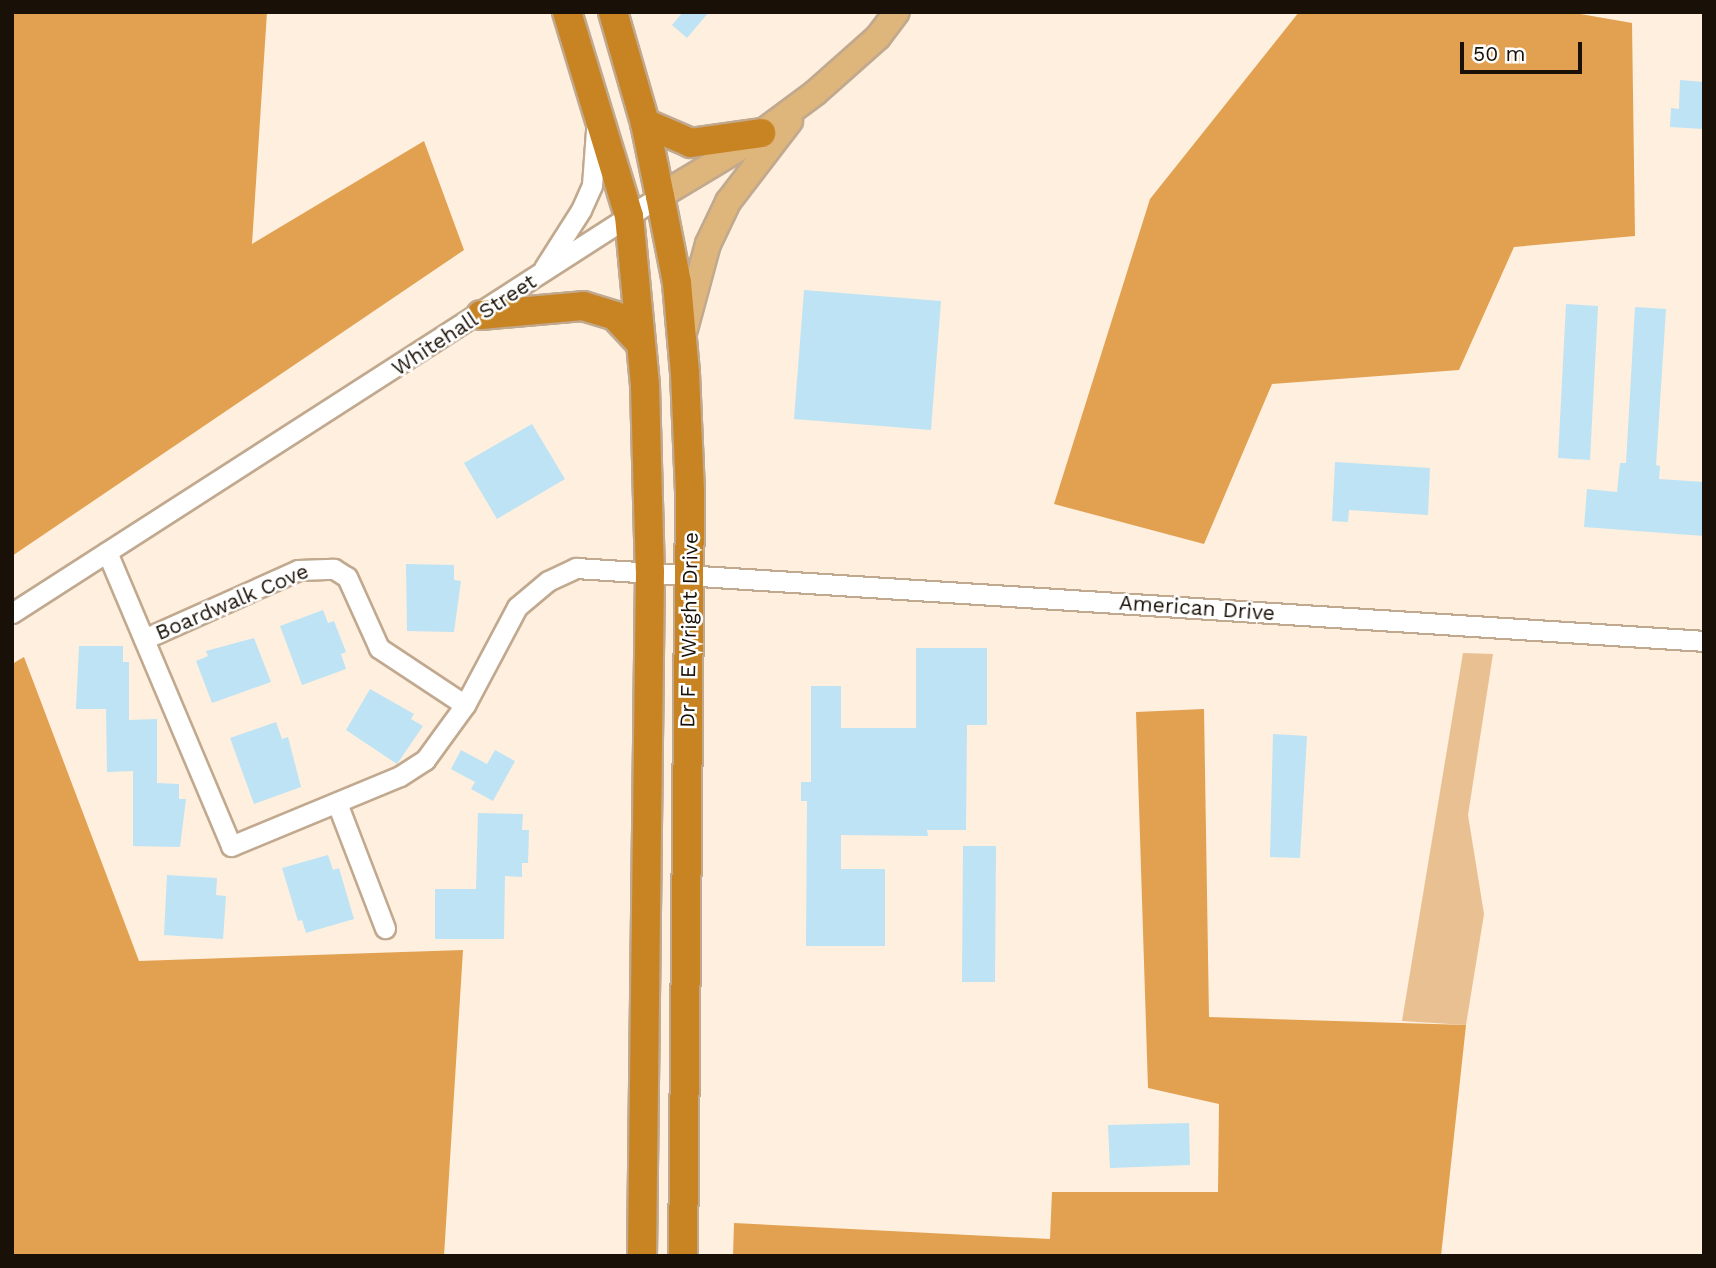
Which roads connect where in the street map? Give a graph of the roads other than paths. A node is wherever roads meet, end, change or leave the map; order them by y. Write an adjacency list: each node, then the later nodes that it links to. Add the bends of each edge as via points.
1 (567, 12): 5 (highway)
2 (612, 12): 6 (highway, Dr F E Wright Drive)
3 (897, 12): 4 (main road, Whitehall Street, via 877,37)
4 (803, 102): 7 (main road, Whitehall Street); 12 (main road, via 728,202 695,281)
5 (595, 104): 9 (highway); 10 (street, via 592,185 582,210)
6 (645, 123): 7 (highway, via 691,142); 8 (highway, Dr F E Wright Drive)
7 (761, 134): 8 (main road, Whitehall Street)
8 (660, 196): 9 (street, Whitehall Street); 12 (highway, Dr F E Wright Drive)
9 (629, 216): 10 (street, Whitehall Street); 13 (highway)
10 (535, 279): 11 (street, Whitehall Street)
11 (481, 314): 13 (highway, via 583,306 615,317); 14 (street, Whitehall Street)
12 (682, 343): 16 (highway, Dr F E Wright Drive, via 690,491)
13 (641, 344): 15 (highway)
14 (107, 552): 17 (street, Whitehall Street); 18 (street, Boardwalk Cove)
15 (650, 572): 16 (street, Boardwalk Cove); 20 (street, Boardwalk Cove, via 576,568 548,581 517,607); 23 (highway)
16 (689, 575): 19 (street, American Drive); 24 (highway, Dr F E Wright Drive)
17 (12, 613)
18 (144, 639): 20 (street, Boardwalk Cove, via 298,570 334,569 347,577 379,648); 21 (street, Boardwalk Cove, via 231,846)
19 (1704, 641)
20 (464, 705): 21 (street, Boardwalk Cove, via 425,760)
21 (337, 803): 22 (street)
22 (385, 928)
23 (642, 1256)
24 (683, 1256)

